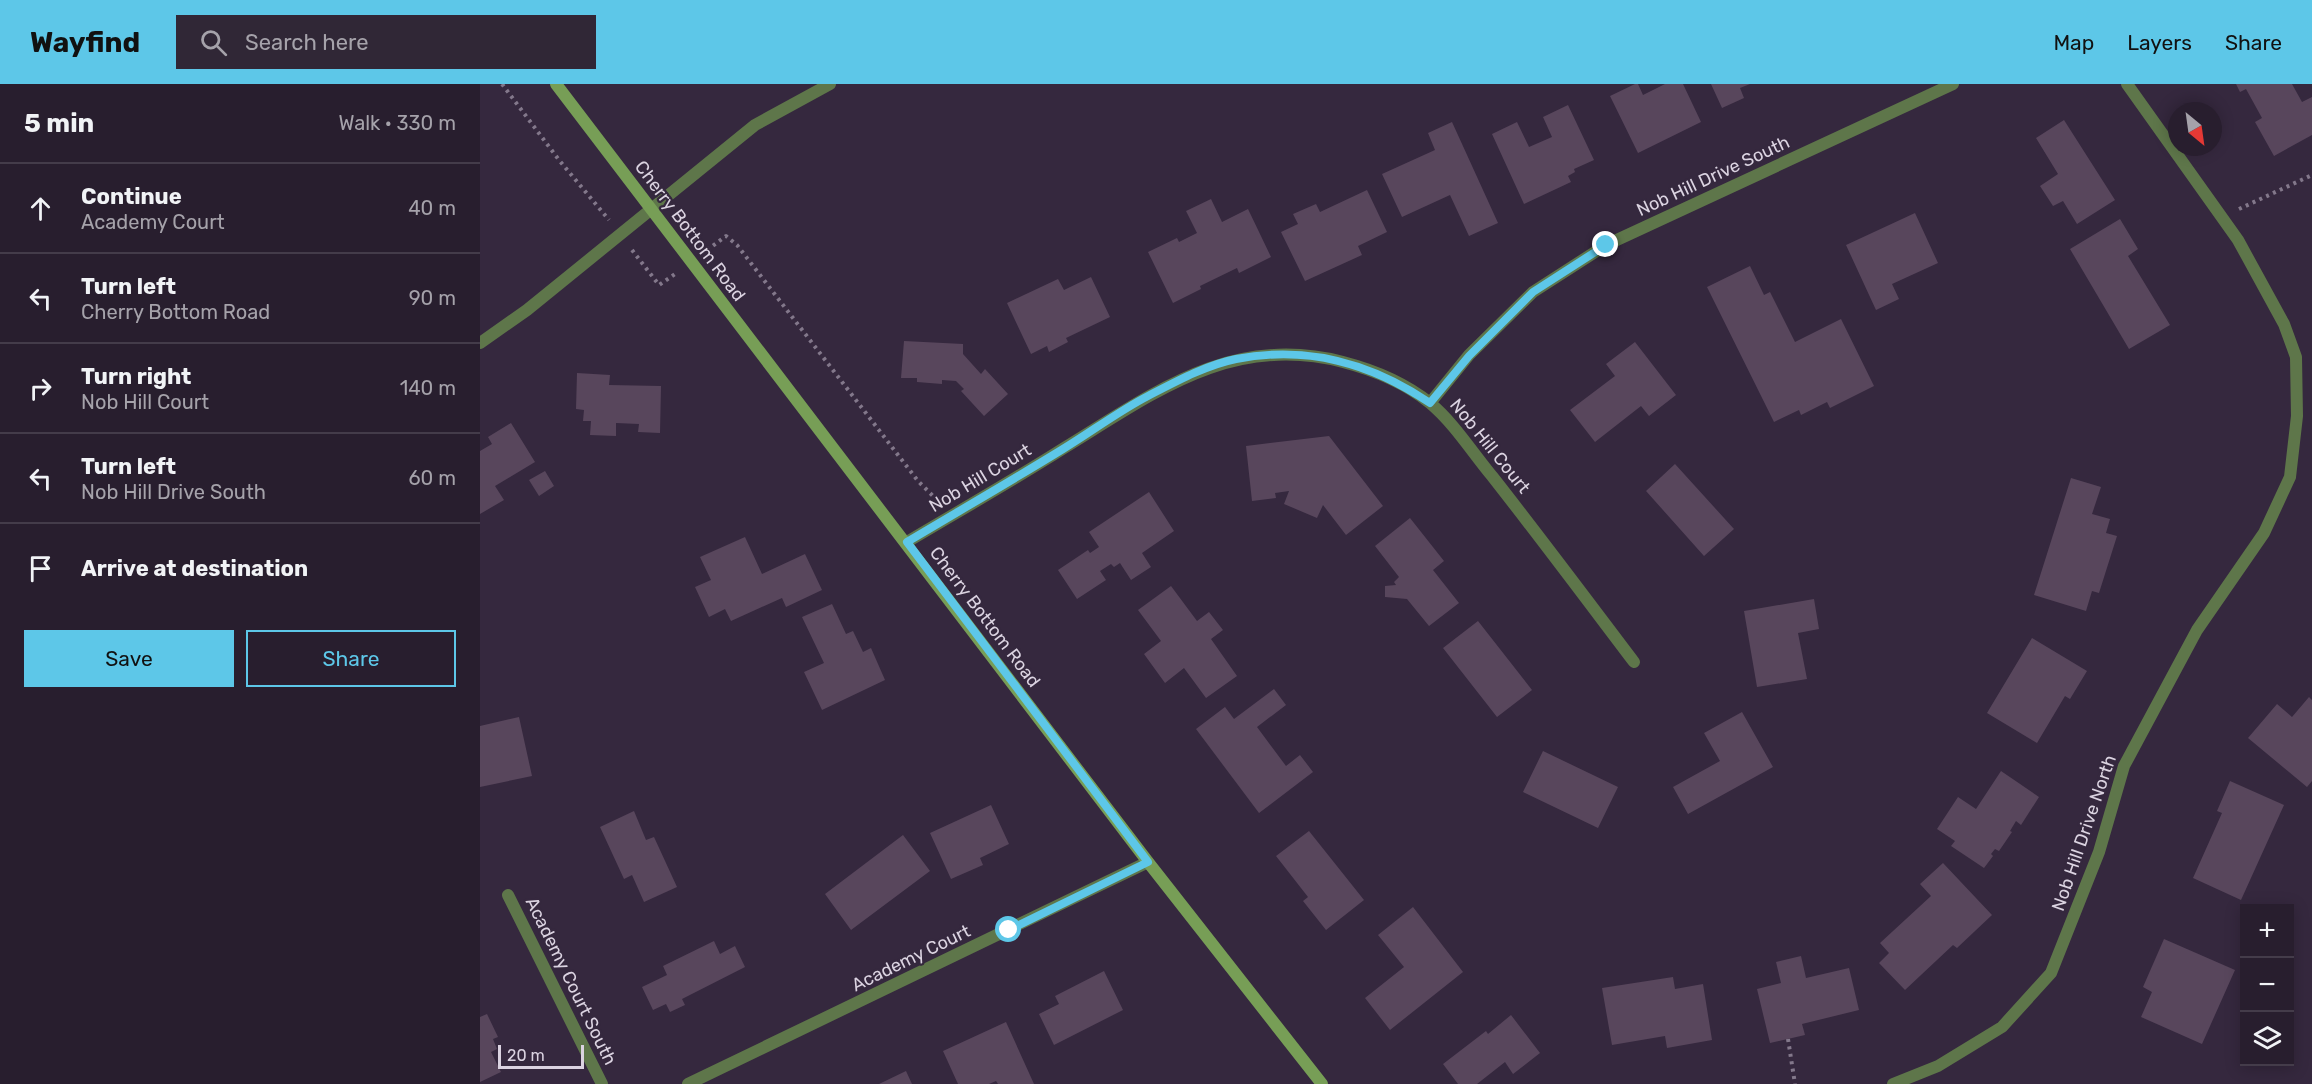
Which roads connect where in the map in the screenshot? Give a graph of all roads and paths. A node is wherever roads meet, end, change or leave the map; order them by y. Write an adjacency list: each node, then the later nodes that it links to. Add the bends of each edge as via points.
1 (502, 84): 9 (path)
2 (556, 84): 7 (main road, Cherry Bottom Road)
3 (830, 84): 7 (street, via 755,125)
4 (1953, 84): 14 (street, Nob Hill Drive South, via 1606,245 1533,292 1469,356)
5 (2127, 84): 8 (street, Nob Hill Drive North)
6 (2312, 175): 8 (path)
7 (652, 210): 13 (street, via 527,310); 16 (main road, Cherry Bottom Road)
8 (2222, 217): 25 (street, Nob Hill Drive North, via 2284,324 2296,357 2297,416 2290,477 2264,533 2197,630 2124,766 2099,852 2051,973 2002,1028 1938,1066)
9 (609, 220)
10 (633, 252): 12 (path, via 659,285)
11 (705, 252): 15 (path, via 726,236 737,245)
12 (679, 271)
13 (480, 342)
14 (1430, 403): 16 (street, Nob Hill Court, via 1368,369 1330,359 1286,354 1235,359 1147,396); 17 (street, Nob Hill Court, via 1516,507)
15 (935, 498)
16 (907, 542): 18 (main road, Cherry Bottom Road)
17 (1634, 662)
18 (1148, 862): 22 (street, Academy Court); 23 (main road, Cherry Bottom Road)
19 (508, 895): 21 (street, Academy Court South)
20 (1788, 1039): 24 (path)
21 (602, 1084)
22 (688, 1084)
23 (1322, 1084)
24 (1796, 1084)
25 (1893, 1084)

